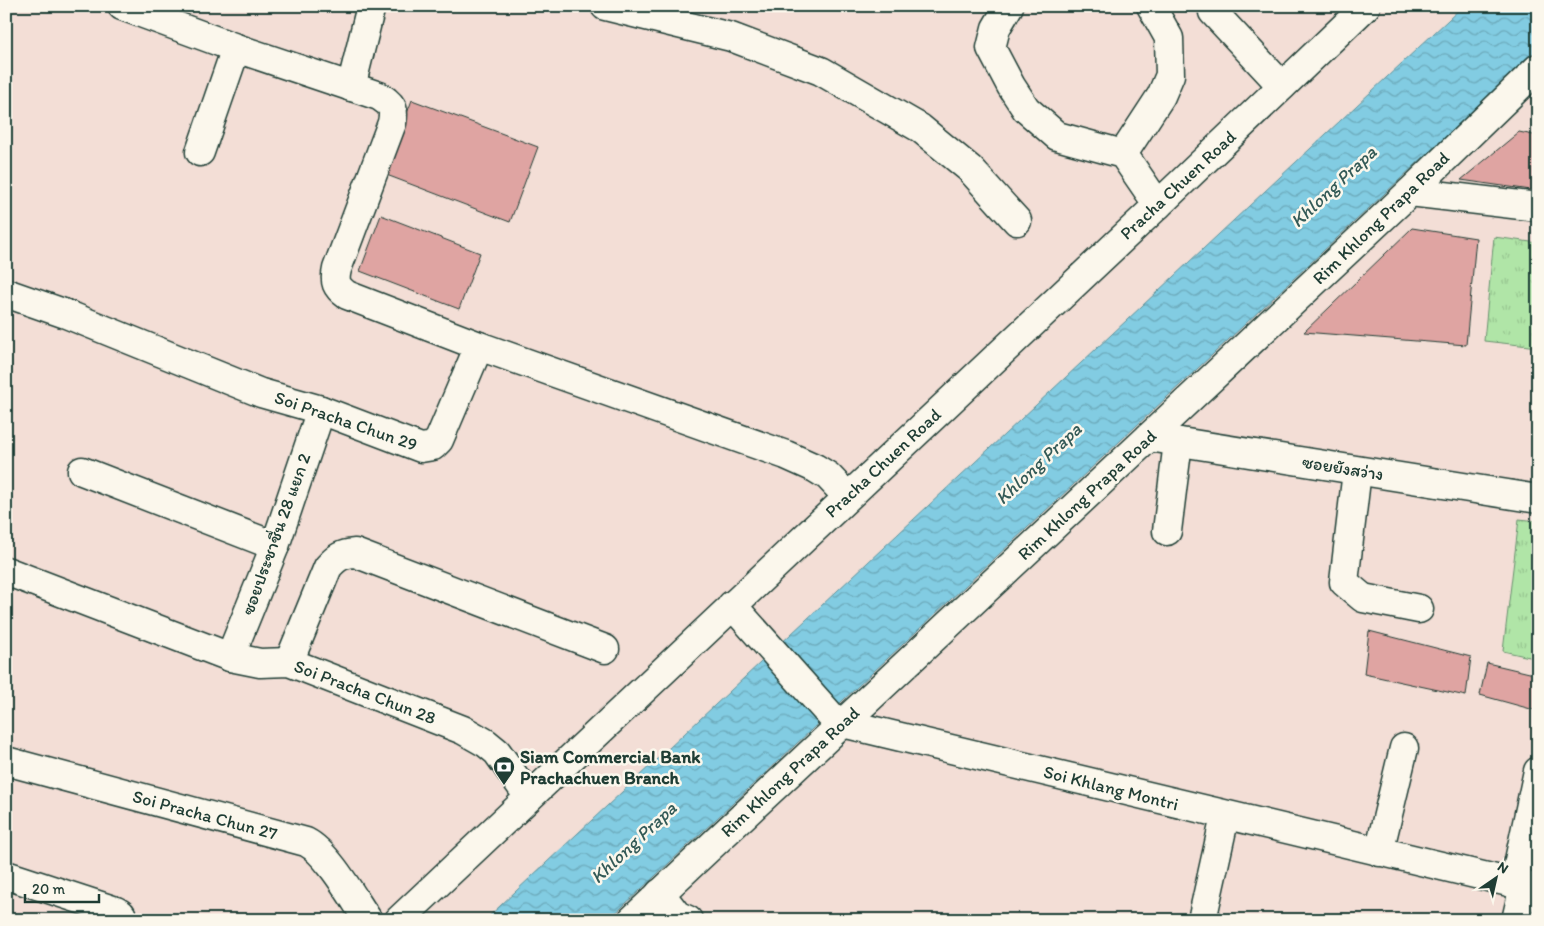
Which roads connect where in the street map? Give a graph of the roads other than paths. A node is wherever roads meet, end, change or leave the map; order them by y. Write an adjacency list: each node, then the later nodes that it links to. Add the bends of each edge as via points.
1 (122, 6): 8 (street)
2 (371, 6): 11 (street)
3 (605, 6): 17 (street, via 732,37 821,71 920,128 970,169)
4 (1009, 6): 13 (street, via 996,28 991,48 1026,109 1057,136)
5 (1151, 6): 13 (street, via 1169,38 1170,75 1161,96)
6 (1366, 6): 10 (street, Pracha Chuen Road)
7 (1213, 12): 10 (street)
8 (236, 48): 11 (street); 12 (street)
9 (1538, 68): 14 (street, Rim Khlong Prapa Road)
10 (1282, 86): 15 (street, Pracha Chuen Road)
11 (351, 87): 19 (street, via 379,96 393,107 394,114 337,269 335,280 338,288 347,295)
12 (200, 152)
13 (1123, 154): 15 (street)
14 (1410, 192): 16 (street); 21 (street, Rim Khlong Prapa Road)
15 (1158, 205): 25 (street, Pracha Chuen Road)
16 (1538, 207)
17 (1017, 221)
18 (6, 293): 20 (street, Soi Pracha Chun 29, via 261,393)
19 (479, 346): 20 (street, Soi Pracha Chun 29, via 439,440 433,446 421,448); 25 (street, via 786,454 828,476)
20 (321, 410): 28 (street, ซอยประชาชื่น 28 แยก 2)
21 (1149, 437): 22 (street, ซอยยังสว่าง); 35 (street, Rim Khlong Prapa Road)
22 (1178, 442): 24 (street, ซอยยังสว่าง); 27 (street)
23 (82, 471): 28 (street)
24 (1357, 471): 26 (street, ซอยยังสว่าง); 31 (street, via 1344,582 1364,598)
25 (847, 496): 30 (street, Pracha Chuen Road)
26 (1538, 499)
27 (1167, 531)
28 (275, 546): 33 (street, ซอยประชาชื่น 28 แยก 2)
29 (6, 571): 33 (street, Soi Pracha Chun 28)
30 (732, 605): 35 (street); 39 (street, Pracha Chuen Road)
31 (1419, 609)
32 (605, 649): 34 (street, via 355,553 336,558 328,567)
33 (230, 657): 34 (street, Soi Pracha Chun 28, via 260,663)
34 (289, 662): 39 (street, Soi Pracha Chun 28, via 463,730 498,752)
35 (837, 720): 40 (street, Soi Khlang Montri); 44 (street, Rim Khlong Prapa Road)
36 (1404, 748): 41 (street)
37 (6, 761): 46 (street, Soi Pracha Chun 27, via 306,842 325,857)
38 (1538, 770): 43 (street)
39 (529, 797): 47 (street, Pracha Chuen Road)
40 (1225, 816): 41 (street, Soi Khlang Montri); 50 (street)
41 (1379, 852): 43 (street, Soi Khlang Montri)
42 (6, 875): 45 (street, via 116,911)
43 (1525, 886): 51 (street)
44 (660, 893): 48 (street, Rim Khlong Prapa Road); 49 (street, via 677,915)
45 (124, 920)
46 (368, 920)
47 (399, 920)
48 (632, 920)
49 (688, 920)
50 (1202, 920)
51 (1516, 920)

